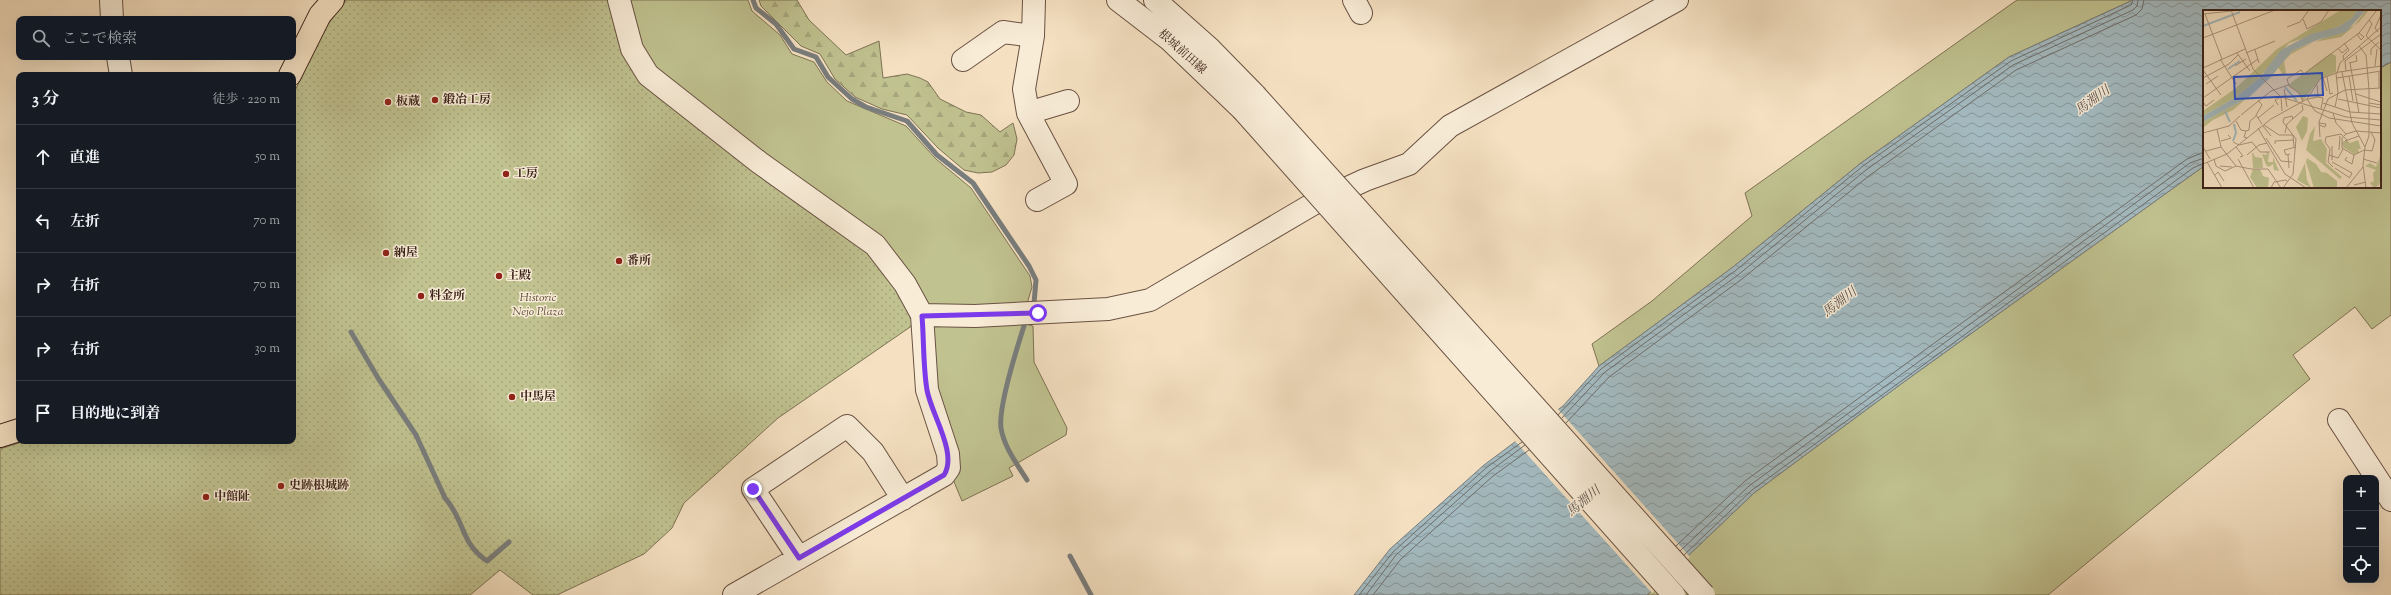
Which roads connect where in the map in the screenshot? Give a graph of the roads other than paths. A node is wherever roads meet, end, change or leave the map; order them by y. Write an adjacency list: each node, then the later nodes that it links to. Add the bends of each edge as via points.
1 (112, 0): 8 (street)
2 (333, 0): 13 (highway, via 320,15)
3 (620, 0): 18 (street, via 632,49 648,75 760,163 875,245 905,284)
4 (1034, 0): 9 (street)
5 (1155, 0): 15 (street, 根城前田線, via 1210,48)
6 (1677, 0): 18 (street, via 1450,126 1409,164 1312,204 1150,300 1108,309)
7 (1122, 1): 15 (street, 根城前田線)
8 (112, 16)
9 (1033, 36): 11 (street, via 1003,32); 16 (street, via 1024,89)
10 (118, 60): 12 (street)
11 (963, 60)
12 (120, 72)
13 (292, 72)
14 (1068, 101): 16 (street)
15 (1249, 102): 26 (street, bridge); 27 (street, bridge)
16 (1028, 113): 17 (street, via 1066,184)
17 (1037, 200)
18 (922, 316): 22 (street, via 927,390 948,454 948,468 944,475)
19 (2339, 420): 23 (street)
20 (16, 431): 21 (highway)
21 (0, 436)
22 (903, 499): 24 (street); 24 (street, via 873,452 847,426 753,489)
23 (2391, 500)
24 (799, 558): 25 (street)
25 (734, 595)
26 (1674, 595)
27 (1704, 595)

